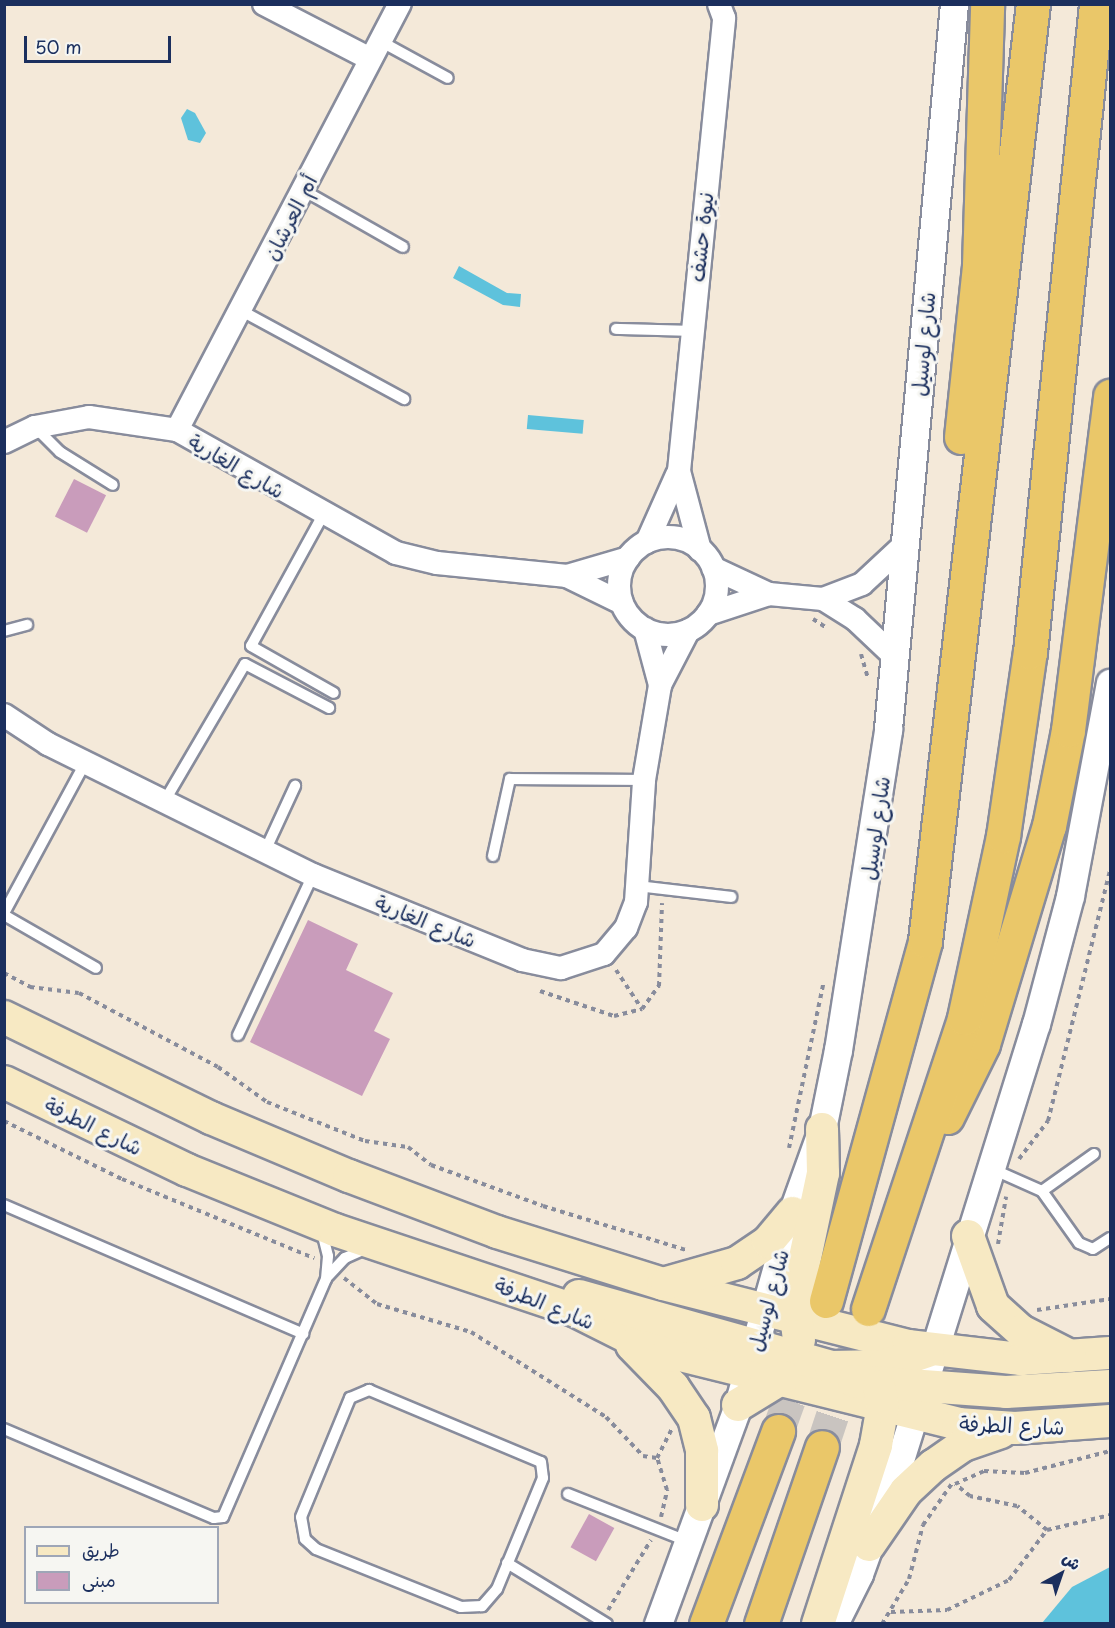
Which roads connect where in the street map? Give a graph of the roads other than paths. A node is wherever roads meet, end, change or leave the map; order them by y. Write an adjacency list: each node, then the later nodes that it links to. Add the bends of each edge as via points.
1 (264, 4): 8 (street)
2 (400, 4): 8 (street, أم العرشان)
3 (719, 4): 14 (street, نيوة حشف, via 724,18)
4 (954, 4): 24 (street, شارع لوسيل)
5 (987, 4): 52 (highway, via 979,265 923,871)
6 (1033, 4): 52 (highway)
7 (1095, 4): 59 (highway, via 1030,652 1004,825 964,1018)
8 (374, 49): 9 (lane); 10 (street, أم العرشان)
9 (448, 78)
10 (303, 190): 11 (lane); 12 (street, أم العرشان)
11 (403, 247)
12 (240, 310): 16 (lane); 18 (street, أم العرشان)
13 (616, 328): 14 (lane)
14 (690, 331): 20 (street, نيوة حشف)
15 (1110, 396): 59 (highway, via 1068,729 1038,873 974,1068)
16 (404, 399)
17 (35, 427): 18 (street, شارع الغارية, via 89,417); 19 (street, شارع الغارية); 21 (lane, via 60,452)
18 (177, 430): 22 (street, شارع الغارية)
19 (4, 442)
20 (679, 471): 23 (street, نيوة حشف); 26 (street, نيوة حشف)
21 (113, 485)
22 (323, 515): 27 (street, شارع الغارية, via 396,553 437,563); 39 (lane, via 251,646)
23 (647, 542): 25 (street); 26 (street, via 669,537)
24 (905, 544): 29 (street, via 862,584); 36 (street, شارع لوسيل)
25 (628, 558): 27 (street, شارع الغارية); 30 (street, via 619,584)
26 (707, 559): 28 (street); 31 (street, via 715,600)
27 (567, 576): 30 (street, شارع الغارية)
28 (769, 594): 29 (street); 31 (street)
29 (817, 598): 36 (street, via 862,624)
30 (622, 603): 33 (street)
31 (708, 614): 35 (street)
32 (27, 625): 34 (lane)
33 (645, 629): 35 (street, via 666,634); 38 (street)
34 (4, 631)
35 (688, 631): 38 (street)
36 (895, 657): 57 (street, شارع لوسيل, via 865,891)
37 (1110, 683): 60 (street, via 1070,896)
38 (660, 685): 43 (street)
39 (334, 693)
40 (329, 708): 45 (lane, via 245,664)
41 (4, 715): 42 (street, شارع الغارية)
42 (86, 763): 45 (street, شارع الغارية); 51 (lane)
43 (644, 780): 47 (lane, via 510,780); 49 (street)
44 (295, 786): 46 (lane)
45 (164, 802): 46 (street, شارع الغارية)
46 (265, 851): 48 (street, شارع الغارية)
47 (493, 856)
48 (313, 875): 49 (street, شارع الغارية, via 522,960 561,968 604,954 626,928); 55 (lane)
49 (638, 886): 50 (lane)
50 (731, 897)
51 (4, 914): 53 (lane)
52 (925, 941): 73 (highway)
53 (96, 968)
54 (4, 1017): 70 (main road, via 201,1113 349,1176 497,1232)
55 (238, 1035)
56 (4, 1082): 64 (main road, شارع الطرفة, via 187,1170)
57 (822, 1129): 63 (street, شارع لوسيل); 73 (main road, via 823,1173)
58 (1094, 1154): 61 (lane)
59 (919, 1155): 71 (highway)
60 (990, 1168): 61 (lane); 65 (street)
61 (1042, 1191): 66 (lane, via 1079,1243 1093,1249)
62 (4, 1205): 74 (lane)
63 (792, 1213): 70 (main road, via 768,1242 737,1263); 72 (street, شارع لوسيل)
64 (317, 1223): 67 (main road, شارع الطرفة); 69 (lane, via 328,1256)
65 (968, 1236): 76 (street); 78 (main road, via 984,1292 1001,1315)
66 (1110, 1238)
67 (385, 1246): 68 (main road, شارع الطرفة); 69 (lane, via 357,1251)
68 (479, 1275): 75 (main road, شارع الطرفة, via 574,1310); 79 (main road, via 543,1284)
69 (326, 1279): 74 (lane)
70 (663, 1284): 72 (main road)
71 (868, 1310)
72 (764, 1312): 73 (main road); 79 (street, شارع لوسيل)
73 (813, 1316): 76 (main road); 80 (main road); 81 (main road)
74 (303, 1334): 87 (lane, via 223,1517 214,1518)
75 (622, 1336): 79 (main road, شارع الطرفة); 91 (main road, via 666,1378 694,1418 702,1451)
76 (931, 1349): 78 (main road, via 1021,1359); 81 (main road); 83 (street)
77 (1110, 1353): 78 (main road)
78 (1076, 1358)
79 (759, 1367): 80 (main road); 84 (main road)
80 (821, 1378): 81 (main road)
81 (878, 1386): 83 (main road); 99 (main road, via 876,1445)
82 (1110, 1386): 83 (main road)
83 (917, 1401): 86 (main road, شارع الطرفة); 93 (street)
84 (738, 1405): 91 (street)
85 (1110, 1421): 86 (main road, شارع الطرفة)
86 (1015, 1428): 93 (main road, via 963,1445 933,1466 906,1491)
87 (4, 1429)
88 (778, 1431): 97 (highway)
89 (822, 1447): 98 (highway)
90 (568, 1494): 92 (lane)
91 (702, 1505): 92 (street)
92 (688, 1541): 95 (street)
93 (869, 1545): 100 (street)
94 (507, 1563): 94 (lane, via 543,1478 541,1462 369,1390 356,1391 301,1517 310,1544 468,1609 488,1602); 96 (lane)
95 (654, 1620)
96 (607, 1623)
97 (706, 1623)
98 (761, 1623)
99 (818, 1623)
100 (834, 1623)

